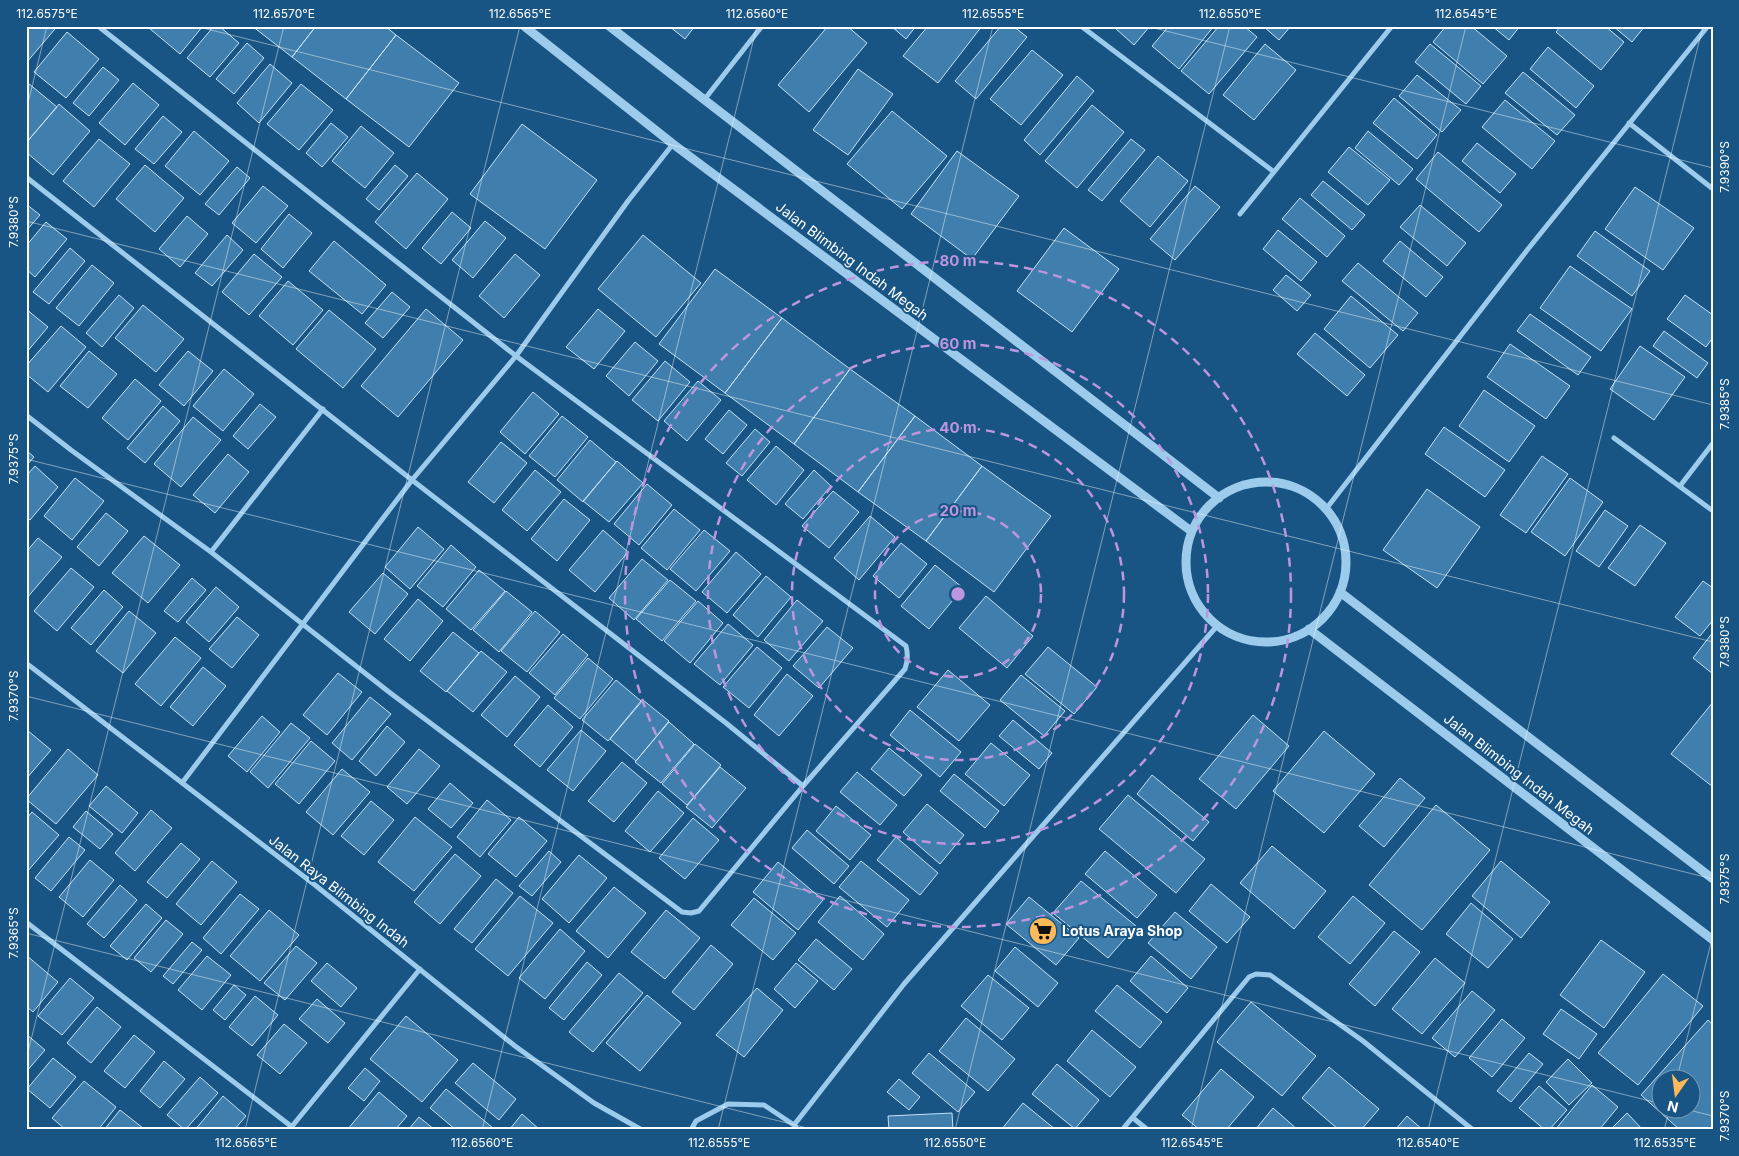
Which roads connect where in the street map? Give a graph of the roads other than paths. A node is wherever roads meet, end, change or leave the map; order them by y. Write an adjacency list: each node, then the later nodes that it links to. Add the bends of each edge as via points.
1 (98, 26): 15 (street)
2 (524, 26): 10 (street, Jalan Blimbing Indah Megah)
3 (609, 26): 8 (street)
4 (762, 26): 8 (street)
5 (1081, 26): 11 (street)
6 (1392, 26): 11 (street)
7 (1708, 26): 9 (street)
8 (704, 100): 22 (street)
9 (1629, 123): 13 (street); 23 (street)
10 (673, 144): 15 (street); 25 (street, Jalan Blimbing Indah Megah)
11 (1274, 172): 14 (street)
12 (26, 177): 16 (street)
13 (1713, 189)
14 (1240, 214)
15 (516, 356): 20 (street); 33 (street, via 906,646 905,669)
16 (323, 409): 20 (street); 26 (street)
17 (26, 415): 26 (street)
18 (1614, 438): 21 (street)
19 (1713, 443): 21 (street)
20 (412, 480): 28 (street); 33 (street)
21 (1680, 486): 24 (street)
22 (1219, 498): 23 (street, via 1251,483 1279,483 1304,492); 25 (street, via 1205,509)
23 (1326, 509): 27 (street, via 1338,527 1345,548 1346,570)
24 (1713, 511)
25 (1191, 531): 29 (street, via 1186,557 1188,583 1199,607)
26 (212, 552): 28 (street)
27 (1340, 592): 30 (street, via 1331,610); 34 (street)
28 (303, 624): 32 (street); 33 (street, via 682,912 698,911)
29 (1217, 626): 30 (street, via 1256,642 1278,641 1298,636); 39 (street, via 904,984)
30 (1309, 629): 36 (street, Jalan Blimbing Indah Megah)
31 (26, 663): 32 (street, Jalan Raya Blimbing Indah)
32 (182, 783): 37 (street, Jalan Raya Blimbing Indah)
33 (803, 786)
34 (1713, 879)
35 (26, 922): 40 (street)
36 (1713, 940)
37 (420, 969): 40 (street); 41 (street, Jalan Raya Blimbing Indah, via 566,1084)
38 (1133, 1118): 43 (street); 44 (street); 45 (street, via 1249,977 1256,974 1270,975 1363,1041)
39 (796, 1127): 42 (street, via 764,1105 728,1104 696,1121)
40 (292, 1129)
41 (642, 1130)
42 (691, 1130)
43 (1122, 1130)
44 (1148, 1130)
45 (1473, 1130)

